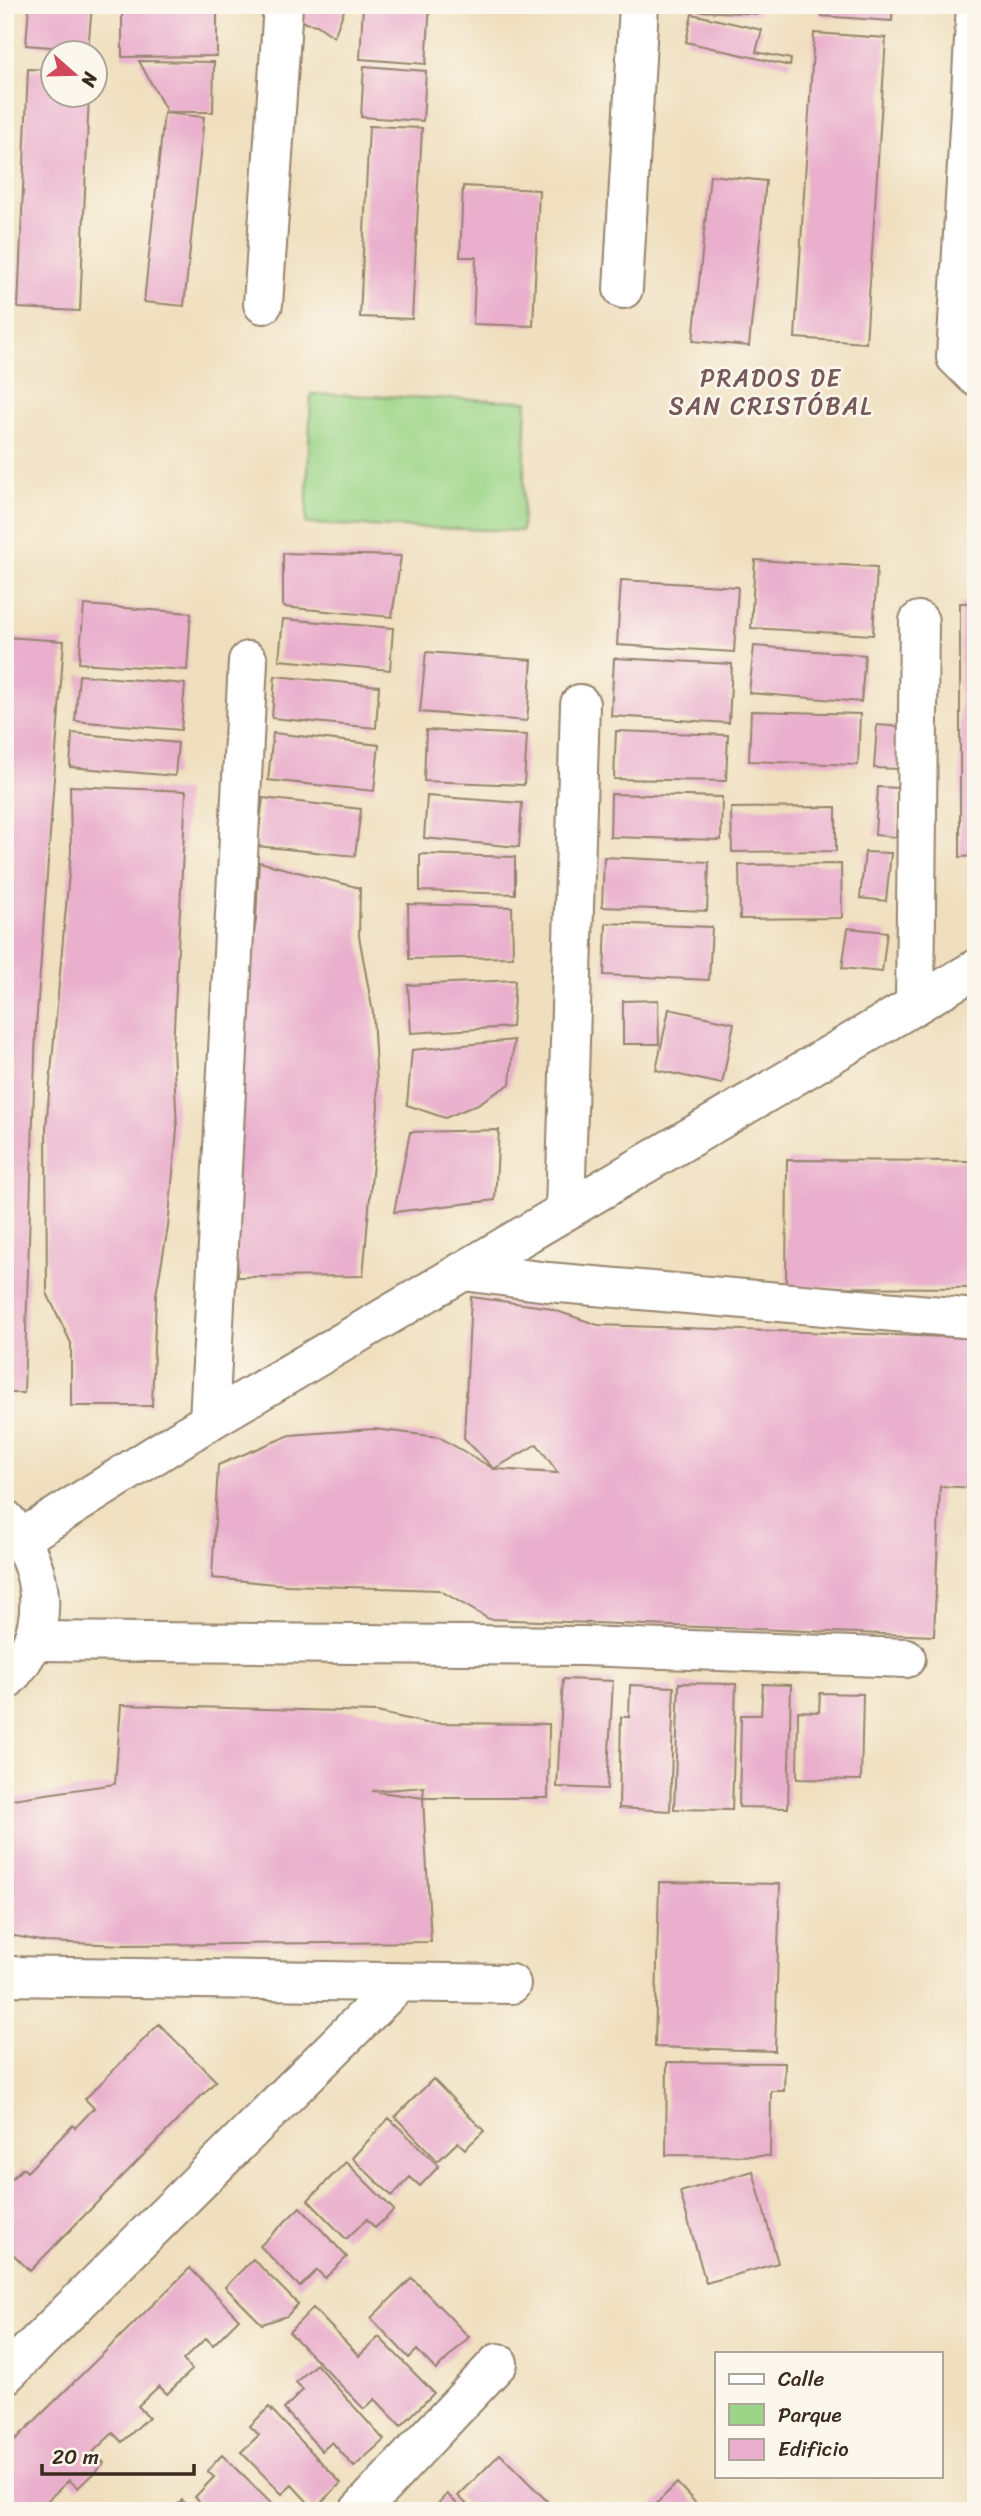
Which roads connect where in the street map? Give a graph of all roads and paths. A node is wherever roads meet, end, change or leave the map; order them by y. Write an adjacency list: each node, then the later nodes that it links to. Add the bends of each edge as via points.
1 (282, 5): 5 (street)
2 (639, 5): 4 (street)
3 (976, 5): 6 (street)
4 (623, 289)
5 (262, 304)
6 (966, 367)
7 (919, 621): 11 (street)
8 (248, 661): 15 (street)
9 (580, 704): 12 (street)
10 (976, 969): 11 (street)
11 (915, 1004): 12 (street)
12 (565, 1211): 13 (street)
13 (463, 1271): 14 (street); 15 (street)
14 (976, 1319)
15 (208, 1421): 16 (street)
16 (13, 1528): 17 (street, via 37,1570 40,1606)
17 (33, 1641): 18 (street, via 582,1646); 19 (street)
18 (906, 1658)
19 (5, 1681)
20 (5, 1976): 21 (street)
21 (398, 1984): 22 (street); 24 (street)
22 (511, 1984)
23 (498, 2363): 25 (street)
24 (5, 2375)
25 (359, 2511)

